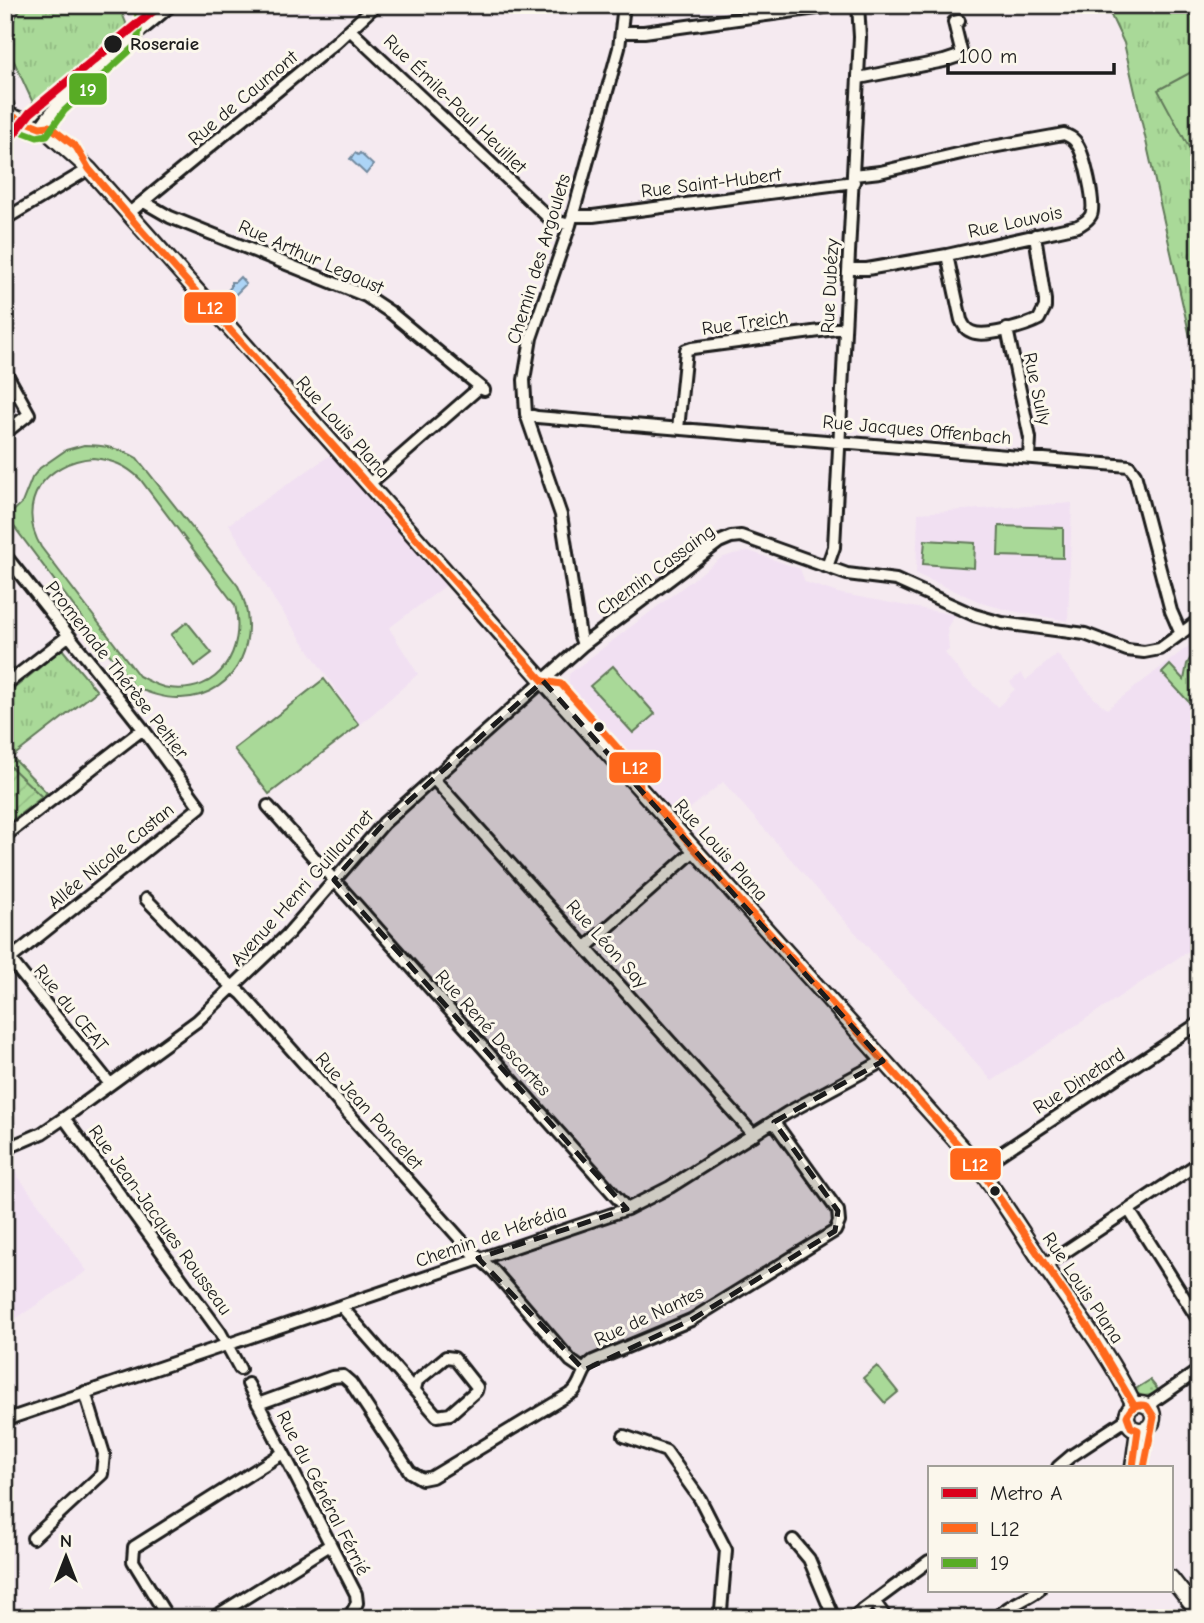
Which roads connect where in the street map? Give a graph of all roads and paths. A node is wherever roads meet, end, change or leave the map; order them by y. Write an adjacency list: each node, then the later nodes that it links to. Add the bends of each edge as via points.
1 (171, 5): 12 (street, via 55,104)
2 (376, 5): 7 (street, Rue de Caumont)
3 (624, 5): 8 (street, Chemin des Argoulets)
4 (839, 5): 8 (street)
5 (858, 5): 9 (street, Rue Dubézy)
6 (959, 21): 9 (street, via 954,22 962,55)
7 (350, 30): 15 (street, Rue de Caumont); 18 (street, Rue Émile-Paul Heuillet, via 551,220)
8 (622, 32): 18 (street, Chemin des Argoulets)
9 (859, 78): 14 (street, Rue Dubézy)
10 (5, 106): 11 (main road)
11 (6, 116): 12 (street, Rue Louis Plana)
12 (40, 127): 13 (street, Rue Louis Plana)
13 (89, 169): 16 (street, Rue Louis Plana); 17 (street)
14 (854, 178): 18 (street, Rue Saint-Hubert); 19 (street, Rue Louvois, via 1064,134 1080,147 1092,214 1078,226); 21 (street, Rue Dubézy)
15 (144, 202): 16 (street, Rue de Caumont); 30 (street, Rue Arthur Legoust, via 170,217 366,296 482,388)
16 (128, 214): 30 (street, Rue Louis Plana)
17 (5, 219)
18 (571, 220): 25 (street, Chemin des Argoulets, via 527,354)
19 (1035, 235): 20 (street, Rue Louvois); 23 (street, Rue Sully, via 1045,307 1039,319)
20 (947, 255): 21 (street, Rue Louvois); 23 (street, Rue Sully, via 964,328 977,334)
21 (849, 269): 22 (street, Rue Dubézy)
22 (845, 329): 26 (street, Rue Treich, via 686,350); 28 (street, Rue Dubézy)
23 (1007, 329): 29 (street, Rue Sully, via 1030,438)
24 (5, 372): 27 (street, via 29,414)
25 (526, 414): 26 (street, Rue Jacques Offenbach); 36 (street, Chemin des Argoulets, via 561,515)
26 (678, 429): 28 (street, Rue Jacques Offenbach)
27 (5, 433)
28 (839, 441): 29 (street, Rue Jacques Offenbach); 32 (street, Rue Dubézy, via 834,547)
29 (1029, 457): 34 (street, Rue Jacques Offenbach, via 1129,466)
30 (369, 485): 37 (street, Rue Louis Plana)
31 (6, 557): 35 (street, Promenade Thérèse Peltier)
32 (827, 567): 34 (street, Chemin Cassaing, via 896,580 1002,623 1085,634 1126,650 1160,649); 36 (street, Chemin Cassaing, via 761,542 731,537)
33 (1199, 620): 34 (street, Chemin Cassaing)
34 (1181, 634)
35 (68, 636): 38 (street); 39 (street, Promenade Thérèse Peltier)
36 (583, 645): 37 (street, Chemin Cassaing)
37 (543, 681): 40 (street, Avenue Henri Guillaumet); 44 (street, Rue Louis Plana)
38 (5, 685)
39 (143, 729): 42 (street, Promenade Thérèse Peltier); 43 (street)
40 (433, 778): 45 (street, Avenue Henri Guillaumet, via 384,823); 47 (street, Rue Léon Say)
41 (268, 806): 45 (street, Rue René Descartes)
42 (200, 807): 48 (street, Allée Nicole Castan)
43 (5, 836)
44 (695, 850): 47 (street); 51 (street, Rue Louis Plana)
45 (334, 880): 49 (street, Avenue Henri Guillaumet, via 287,935); 59 (street, Rue René Descartes)
46 (146, 899): 49 (street, Rue Jean Poncelet)
47 (586, 947): 55 (street, Rue Léon Say)
48 (8, 956): 52 (street, Rue du CEAT)
49 (233, 987): 52 (street, Avenue Henri Guillaumet, via 167,1045); 61 (street, Rue Jean Poncelet)
50 (1199, 1023): 58 (street, Rue Dinetard)
51 (883, 1061): 54 (street, Chemin de Hérédia); 58 (street, Rue Louis Plana)
52 (110, 1084): 53 (street, Avenue Henri Guillaumet)
53 (64, 1118): 56 (street, Avenue Henri Guillaumet, via 43,1133); 65 (street, Rue Jean-Jacques Rousseau)
54 (774, 1122): 55 (street, Chemin de Hérédia); 67 (street, Rue de Nantes, via 838,1211 835,1231 691,1320 593,1361)
55 (754, 1135): 59 (street, Chemin de Hérédia)
56 (5, 1149)
57 (1199, 1163): 60 (street)
58 (979, 1168): 62 (street, Rue Louis Plana)
59 (627, 1209): 61 (street, Chemin de Hérédia)
60 (1129, 1210): 62 (street); 64 (street)
61 (478, 1258): 63 (street, Chemin de Hérédia); 67 (street, Rue Jean Poncelet)
62 (1045, 1266): 73 (street, Rue Louis Plana)
63 (341, 1306): 65 (street, Chemin de Hérédia); 70 (street)
64 (1199, 1321)
65 (227, 1343): 66 (street); 71 (street, Chemin de Hérédia)
66 (240, 1369)
67 (584, 1370): 72 (street, Rue de Nantes, via 573,1392 427,1479 410,1472 343,1376)
68 (1199, 1370): 73 (street)
69 (248, 1384): 72 (street, Rue du Général Férrié)
70 (415, 1388): 70 (street, via 434,1414 442,1416 450,1414 477,1387 450,1356 417,1381)
71 (85, 1392): 74 (street, Chemin de Hérédia); 80 (street, via 104,1454 102,1474)
72 (258, 1404): 77 (street, Rue du Général Férrié)
73 (1136, 1410): 75 (street, Rue Louis Plana, via 1130,1427); 75 (street, via 1153,1414 1152,1423); 78 (street)
74 (5, 1420)
75 (1138, 1430): 79 (street)
76 (624, 1436): 94 (street, via 666,1451 700,1499 726,1550 721,1611)
77 (284, 1453): 82 (street, Rue du Général Férrié); 91 (street, via 134,1547 133,1561)
78 (1059, 1466)
79 (1133, 1466)
80 (33, 1538)
81 (793, 1540): 95 (street, via 809,1559)
82 (331, 1545): 92 (street); 93 (street, Rue du Général Férrié, via 357,1598)
83 (928, 1562): 87 (street)
84 (1172, 1579): 90 (street)
85 (1009, 1592): 88 (street)
86 (1036, 1592): 88 (street)
87 (874, 1601): 96 (street); 97 (street)
88 (1016, 1601): 89 (street)
89 (999, 1614)
90 (1199, 1614)
91 (168, 1618)
92 (213, 1618)
93 (349, 1618)
94 (725, 1618)
95 (834, 1618)
96 (852, 1618)
97 (886, 1618)

